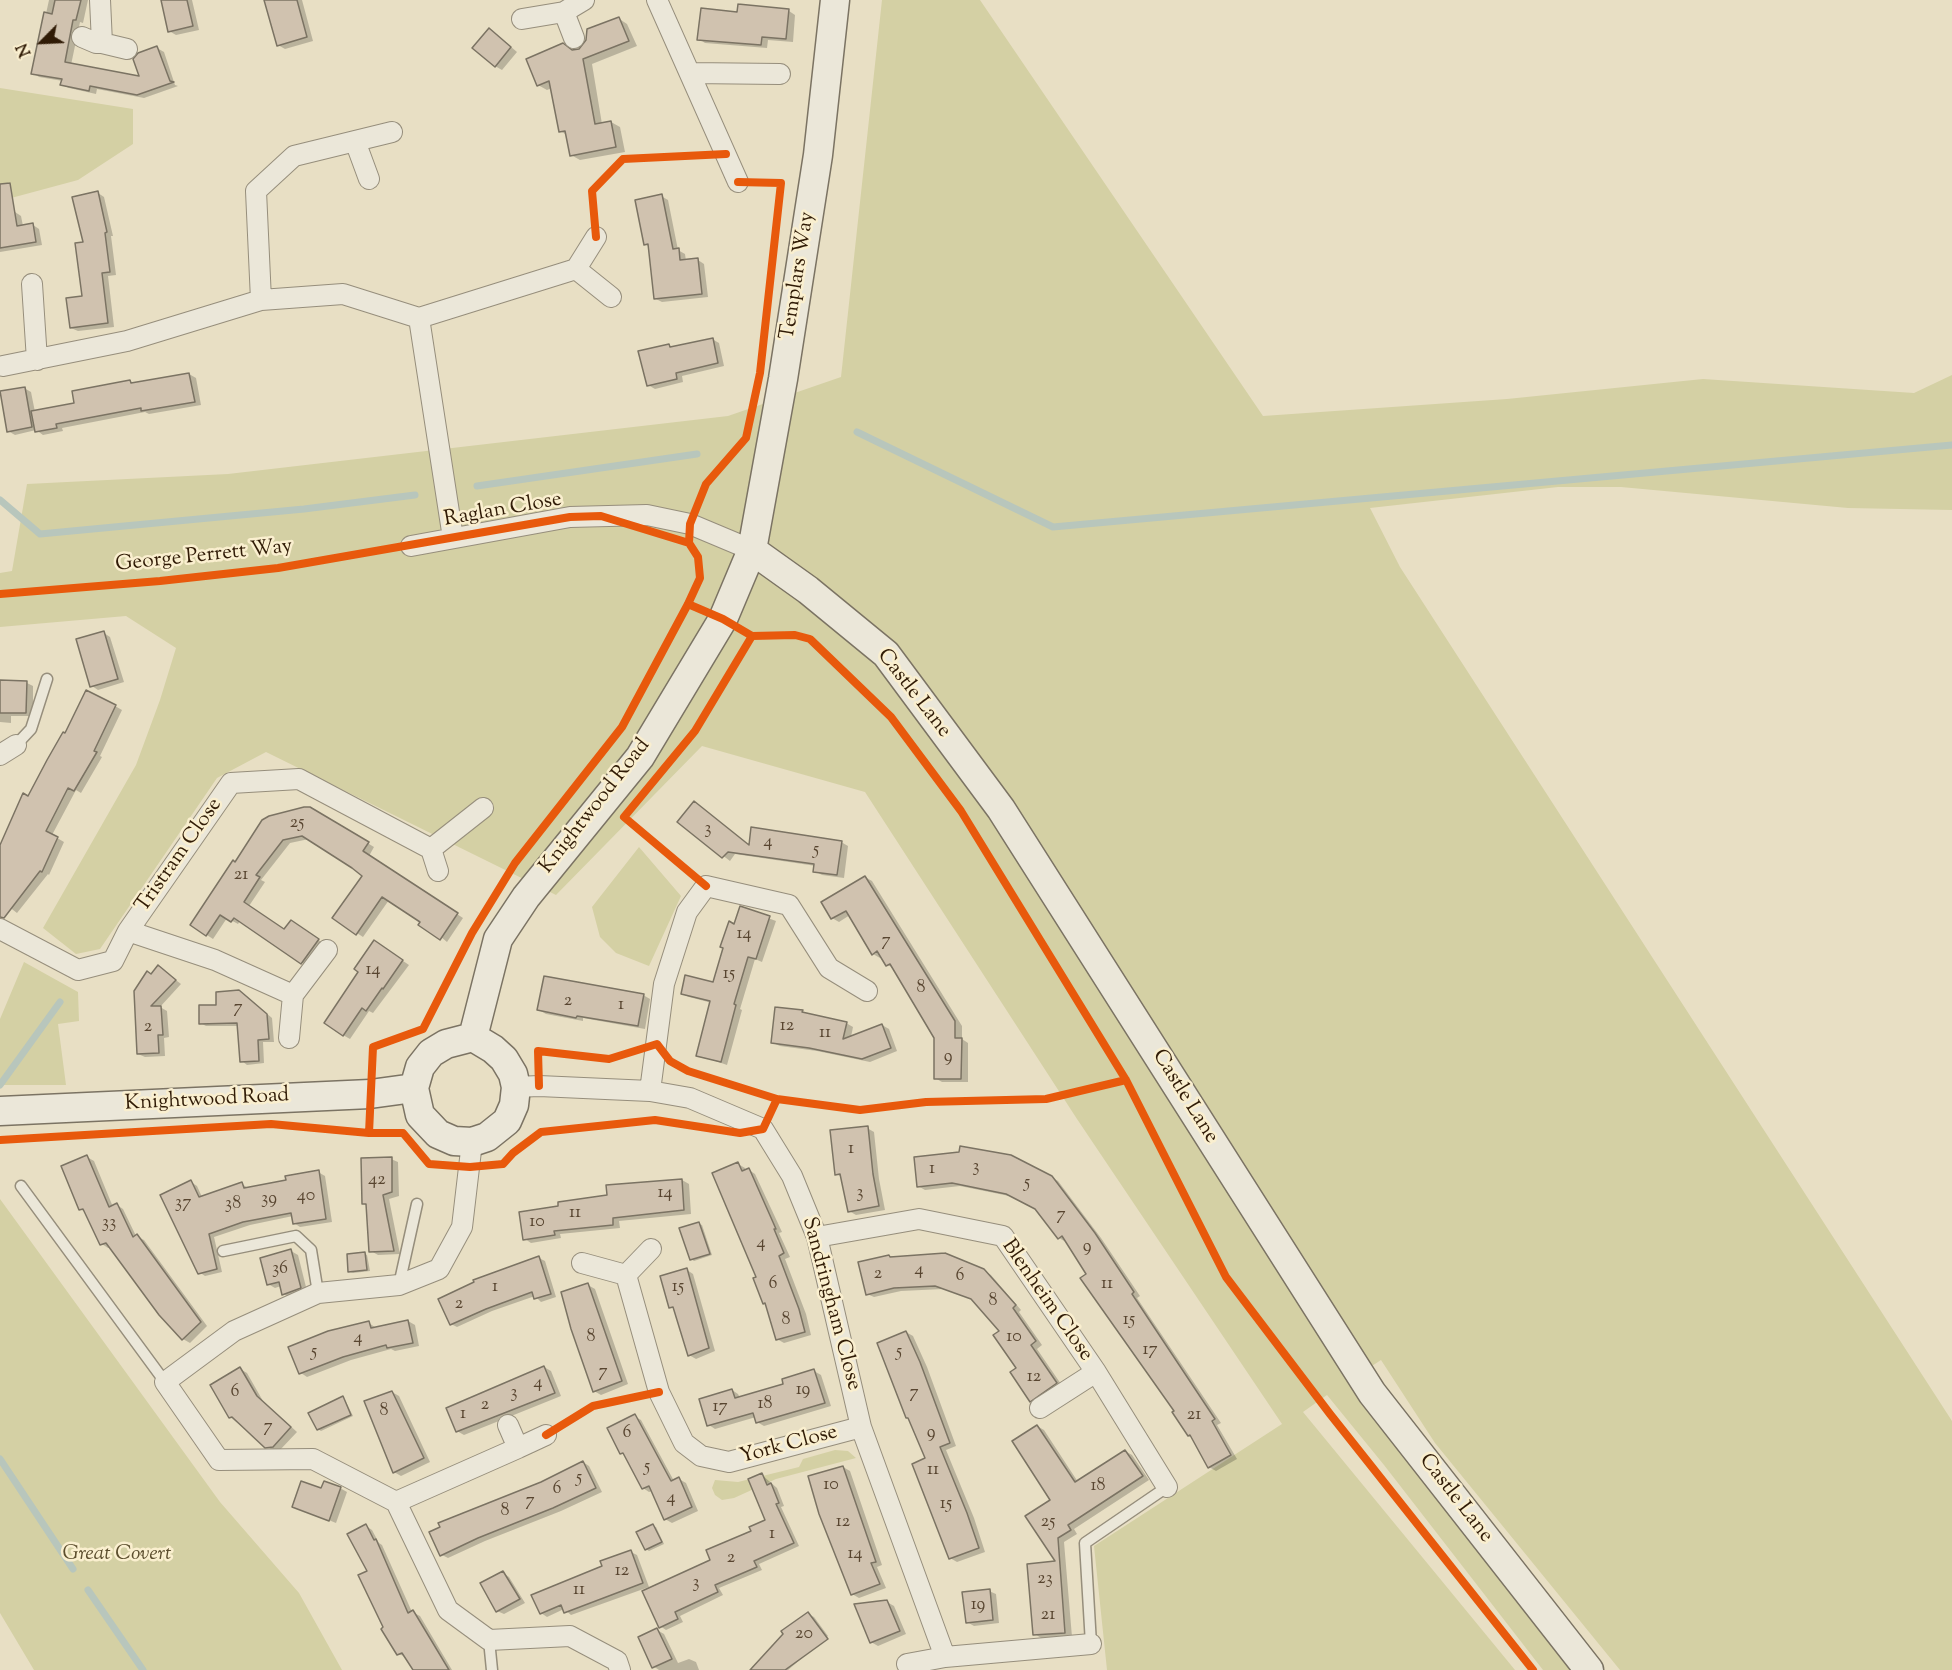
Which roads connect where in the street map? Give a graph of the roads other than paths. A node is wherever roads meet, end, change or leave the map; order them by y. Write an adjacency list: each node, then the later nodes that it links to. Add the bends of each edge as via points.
1 (100, 0): 9 (street)
2 (584, 0): 5 (street)
3 (657, 0): 11 (street)
4 (835, 0): 27 (street, Templars Way, via 818,155)
5 (564, 12): 6 (street); 8 (street)
6 (522, 19)
7 (82, 37): 9 (street)
8 (574, 38)
9 (102, 43): 10 (street)
10 (128, 49)
11 (690, 74): 12 (street); 16 (street)
12 (780, 74)
13 (392, 132): 14 (street)
14 (355, 141): 15 (street); 21 (street, via 294,156 256,191)
15 (369, 178)
16 (738, 182)
17 (596, 237): 18 (street)
18 (576, 268): 20 (street); 22 (street)
19 (32, 284): 23 (street)
20 (611, 297)
21 (261, 300): 22 (street, via 343,294); 23 (street, via 127,341)
22 (419, 318): 25 (street, Raglan Close)
23 (36, 360): 24 (street)
24 (3, 366)
25 (453, 538): 26 (street, Raglan Close); 27 (street, Raglan Close, via 570,517 647,515 690,524)
26 (411, 546)
27 (752, 550): 38 (street, Knightwood Road, via 723,619 640,757 526,897 498,939); 69 (street, Castle Lane, via 886,654 1001,809 1372,1393)
28 (47, 679): 29 (lane, via 31,729)
29 (8, 750)
30 (483, 808): 31 (street)
31 (431, 849): 32 (street); 34 (street, Tristram Close, via 299,779 231,783)
32 (438, 871)
33 (0, 929): 34 (street, Tristram Close, via 78,970 113,961)
34 (128, 930): 37 (street, Tristram Close, via 215,960)
35 (327, 950): 37 (street)
36 (867, 991): 42 (street, via 829,968 789,904 706,886 687,912 664,984)
37 (293, 995): 39 (street)
38 (472, 1037): 40 (street, via 504,1059); 41 (street, via 431,1053 420,1067)
39 (289, 1038)
40 (516, 1087): 42 (street, Sandringham Close); 44 (street, via 507,1121 488,1137)
41 (414, 1088): 43 (street, Knightwood Road, via 370,1094); 44 (street, via 420,1115 438,1134 454,1141)
42 (650, 1091): 47 (street, Sandringham Close, via 690,1098 764,1129 792,1176)
43 (0, 1111)
44 (472, 1142): 52 (street, via 462,1227 439,1269)
45 (21, 1186): 55 (lane)
46 (417, 1204): 52 (lane)
47 (817, 1237): 54 (street, Blenheim Close, via 919,1219 1003,1236); 58 (street, Sandringham Close)
48 (651, 1249): 51 (street)
49 (222, 1251): 53 (lane, via 297,1236 311,1250)
50 (582, 1263): 51 (street)
51 (626, 1275): 58 (street, York Close, via 659,1392 684,1443 701,1456 729,1462)
52 (399, 1285): 53 (street)
53 (318, 1293): 55 (street, via 234,1331)
54 (1096, 1372): 56 (street, Blenheim Close); 61 (street, Blenheim Close)
55 (165, 1382): 62 (street, via 219,1460 313,1459)
56 (1040, 1408)
57 (508, 1425): 60 (street)
58 (861, 1426): 65 (street, Sandringham Close)
59 (546, 1435): 60 (street)
60 (518, 1448): 62 (street)
61 (1167, 1487): 64 (lane, via 1085,1543)
62 (396, 1502): 63 (street, via 448,1610)
63 (489, 1640): 67 (lane); 68 (street, via 570,1636 617,1661)
64 (1091, 1644): 65 (street)
65 (945, 1657): 66 (street)
66 (907, 1664)
67 (492, 1670)
68 (620, 1670)
69 (1589, 1670)

